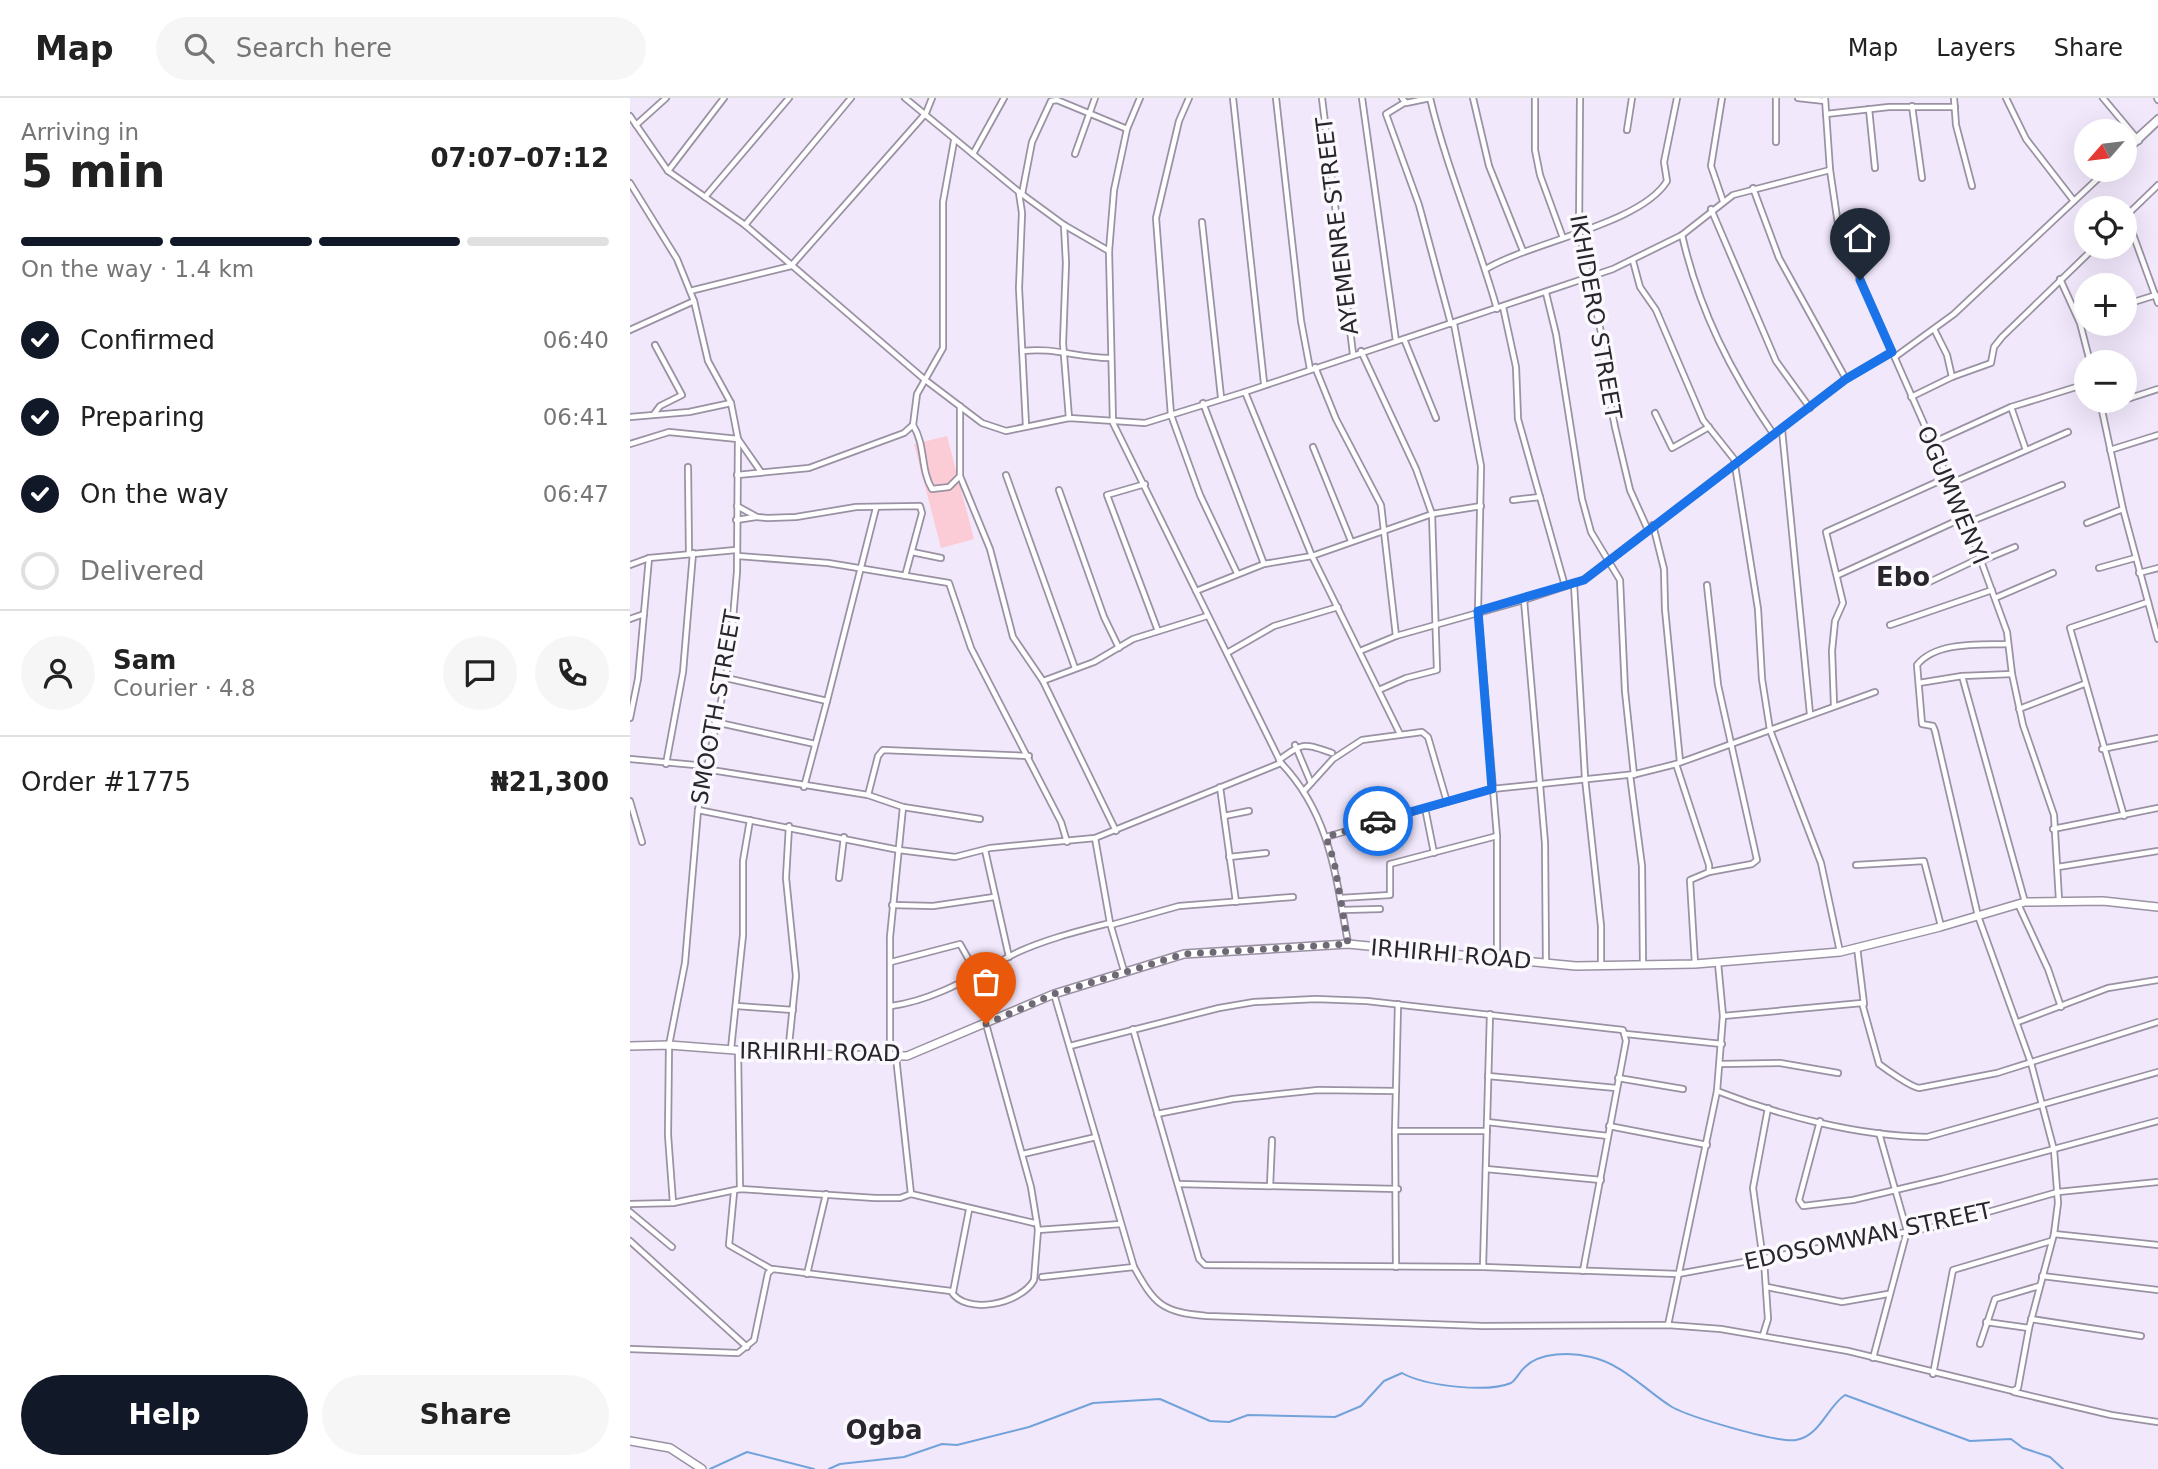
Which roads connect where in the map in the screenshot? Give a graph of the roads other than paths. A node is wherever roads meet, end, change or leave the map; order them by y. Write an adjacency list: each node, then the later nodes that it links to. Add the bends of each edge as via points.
1 (666, 98): 39 (street)
2 (723, 98): 49 (street)
3 (789, 98): 58 (street)
4 (851, 98): 64 (street)
5 (905, 98): 33 (street)
6 (932, 98): 33 (street)
7 (1004, 98): 46 (street)
8 (1095, 98): 35 (street)
9 (1140, 98): 40 (street)
10 (1189, 98): 117 (street, via 1179,121 1156,218)
11 (1233, 98): 102 (street)
12 (1276, 98): 98 (street, via 1301,321)
13 (1322, 98): 95 (street, AYEMENRE STREET)
14 (1362, 98): 90 (street)
15 (1430, 98): 29 (street); 75 (street, via 1446,161)
16 (1473, 98): 71 (street, via 1489,166)
17 (1535, 98): 68 (street, via 1540,176)
18 (1580, 98): 66 (street, IKHIDERO STREET)
19 (1632, 98): 41 (street)
20 (1677, 98): 66 (street, via 1664,162 1665,184 1654,197)
21 (1722, 98): 59 (street, via 1711,166)
22 (1776, 98): 44 (street)
23 (1798, 98): 28 (street)
24 (1954, 98): 31 (street)
25 (2006, 98): 60 (street, via 2026,139)
26 (2103, 98): 37 (street)
27 (1050, 99): 35 (street); 56 (street, via 1032,142)
28 (1825, 99): 34 (street, OGUMWENYI)
29 (1403, 100): 86 (street, via 1386,114 1419,205)
30 (1912, 106): 31 (street); 32 (street); 50 (street)
31 (1955, 107): 54 (street)
32 (1868, 109): 34 (street); 47 (street)
33 (926, 113): 43 (street); 74 (street)
34 (1826, 114): 48 (street, OGUMWENYI)
35 (1090, 115): 40 (street); 45 (street)
36 (630, 117): 39 (street)
37 (2120, 119)
38 (2158, 120): 42 (street)
39 (636, 125): 49 (street)
40 (1127, 129): 70 (street, via 1114,190)
41 (1627, 130)
42 (2137, 139)
43 (954, 141): 46 (street); 100 (street, via 943,202 943,348)
44 (1776, 142)
45 (1075, 153)
46 (973, 154): 56 (street)
47 (1875, 168)
48 (1830, 170): 55 (street); 96 (street, OGUMWENYI, via 1839,230)
49 (668, 171): 58 (street)
50 (1922, 178)
51 (2095, 182): 57 (street)
52 (2158, 185): 61 (street)
53 (631, 186): 78 (street, SMOOTH STREET, via 677,258)
54 (1972, 186)
55 (1753, 188): 59 (street); 101 (street, via 1779,258)
56 (1020, 193): 65 (street); 92 (street)
57 (2079, 196)
58 (705, 197): 64 (street)
59 (1723, 201): 62 (street)
60 (2074, 201): 88 (street)
61 (2137, 205)
62 (1711, 209): 67 (street); 113 (street, via 1776,360)
63 (1202, 222): 107 (street)
64 (745, 225): 74 (street)
65 (1064, 225): 70 (street); 94 (street)
66 (1579, 232): 68 (street); 76 (street, IKHIDERO STREET)
67 (1682, 235): 73 (street); 127 (street, via 1694,282 1726,360)
68 (1563, 238): 71 (street)
69 (2137, 247): 80 (street)
70 (1109, 251): 97 (street)
71 (1523, 251): 75 (street)
72 (2082, 259): 77 (street)
73 (1633, 261): 76 (street); 124 (street, via 1640,287 1651,300)
74 (791, 266): 78 (street); 100 (street)
75 (1486, 270): 84 (street)
76 (1588, 277): 79 (street); 159 (street, IKHIDERO STREET, via 1630,490)
77 (2060, 279): 85 (street); 99 (street, via 2002,337 1991,363)
78 (690, 291): 82 (street, SMOOTH STREET)
79 (1546, 293): 84 (street); 169 (street, via 1582,499 1591,532)
80 (2156, 295): 81 (street); 83 (street)
81 (2137, 301)
82 (694, 302): 87 (street); 109 (street, SMOOTH STREET, via 708,361)
83 (2158, 303)
84 (1500, 308): 86 (street); 146 (street, via 1516,367 1518,419)
85 (2074, 309)
86 (1452, 324): 89 (street); 149 (street, via 1479,449)
87 (630, 330)
88 (1934, 330): 96 (street); 99 (street)
89 (1404, 339): 90 (street); 120 (street)
90 (1396, 341): 93 (street)
91 (655, 345): 116 (street, via 682,395)
92 (1022, 351): 94 (street, via 1048,348); 123 (street)
93 (1362, 351): 95 (street); 152 (street)
94 (1063, 352): 97 (street, via 1081,358); 119 (street)
95 (1353, 354): 98 (street)
96 (1894, 355): 101 (street); 108 (street, OGUMWENYI)
97 (1110, 358): 121 (street)
98 (1313, 368): 102 (street); 158 (street, via 1381,505)
99 (1952, 377): 108 (street)
100 (925, 379): 111 (street); 122 (street, via 916,398)
101 (1846, 379): 113 (street)
102 (1264, 383): 105 (street)
103 (2074, 388): 112 (street)
104 (2158, 389): 106 (street)
105 (1245, 392): 107 (street); 165 (street)
106 (2137, 396)
107 (1221, 397): 110 (street)
108 (1911, 397): 130 (street, OGUMWENYI)
109 (731, 403): 116 (street); 129 (street, SMOOTH STREET)
110 (1203, 403): 117 (street); 172 (street)
111 (960, 405): 123 (street, via 982,424 1006,431); 140 (street)
112 (2011, 407): 130 (street); 133 (street)
113 (1810, 408): 125 (street)
114 (1655, 412): 124 (street, via 1672,448)
115 (2102, 413): 134 (street)
116 (653, 414): 118 (street)
117 (1171, 415): 121 (street, via 1144,423); 176 (street, via 1200,495)
118 (630, 417)
119 (1069, 418): 121 (street); 123 (street)
120 (1436, 418)
121 (1114, 423): 142 (street)
122 (913, 425): 137 (street, via 904,433 816,466); 140 (street, via 932,489 949,487)
123 (1026, 426)
124 (1709, 427): 135 (street, via 1730,451)
125 (1782, 429): 127 (street); 216 (street)
126 (2068, 432): 133 (street)
127 (1774, 435): 135 (street)
128 (2158, 435): 134 (street)
129 (738, 439): 131 (street, via 669,432); 137 (street); 138 (street, SMOOTH STREET)
130 (1932, 443): 141 (street, OGUMWENYI)
131 (630, 444)
132 (1313, 447): 160 (street)
133 (2026, 450): 143 (street)
134 (2110, 450): 151 (street)
135 (1734, 465): 157 (street); 219 (street, via 1758,609)
136 (688, 467): 163 (street)
137 (761, 472): 138 (street)
138 (737, 475): 148 (street, SMOOTH STREET)
139 (1006, 475): 204 (street)
140 (960, 476): 208 (street, via 990,549 1013,637)
141 (1946, 478): 143 (street, OGUMWENYI); 179 (street, via 1826,532)
142 (1145, 484): 186 (street); 197 (street, via 1107,495)
143 (1949, 484): 155 (street, OGUMWENYI)
144 (2062, 485): 155 (street)
145 (1059, 490): 201 (street)
146 (1540, 497): 147 (street); 184 (street)
147 (1513, 500)
148 (737, 506): 153 (street); 154 (street, SMOOTH STREET)
149 (1481, 506): 152 (street); 191 (street)
150 (876, 508): 153 (street); 162 (street, via 921,507); 175 (street)
151 (2123, 509): 156 (street); 168 (street)
152 (1432, 514): 158 (street); 195 (street)
153 (757, 517): 154 (street)
154 (736, 520): 164 (street, SMOOTH STREET)
155 (1966, 520): 170 (street, OGUMWENYI); 179 (street)
156 (2087, 523)
157 (1653, 525): 159 (street); 230 (street, via 1667,588)
158 (1386, 527): 160 (street); 198 (street)
159 (1648, 530): 169 (street)
160 (1351, 541): 165 (street)
161 (2015, 547): 170 (street)
162 (912, 552): 167 (street); 180 (street)
163 (691, 553): 164 (street); 166 (street); 231 (street, via 683,672)
164 (737, 553): 175 (street); 207 (street, SMOOTH STREET)
165 (1312, 556): 172 (street); 190 (street)
166 (649, 558): 171 (street); 192 (street)
167 (941, 558)
168 (2136, 558): 173 (street); 178 (street)
169 (1609, 559): 181 (street); 233 (street, via 1622,592)
170 (1981, 559): 182 (street); 185 (street, OGUMWENYI)
171 (631, 562)
172 (1264, 564): 176 (street)
173 (2099, 568)
174 (2158, 568): 178 (street)
175 (862, 569): 180 (street); 213 (street)
176 (1237, 573): 186 (street)
177 (2053, 573): 187 (street)
178 (2139, 573): 189 (street)
179 (1838, 575): 214 (street, via 1843,604 1835,621 1832,651)
180 (905, 576): 227 (street, via 952,587 971,648)
181 (1574, 584): 184 (street); 234 (street)
182 (1925, 584)
183 (1707, 585): 223 (street)
184 (1565, 586): 188 (street)
185 (1992, 590): 187 (street, OGUMWENYI); 196 (street)
186 (1196, 591): 193 (street)
187 (1995, 598): 200 (street, OGUMWENYI)
188 (1524, 600): 191 (street); 236 (street)
189 (2147, 602): 199 (street); 210 (street, via 2070,628)
190 (1338, 607): 202 (street); 203 (street, via 1274,626)
191 (1478, 611): 195 (street); 239 (street)
192 (644, 614): 194 (street); 217 (street)
193 (1207, 616): 197 (street); 203 (street)
194 (630, 619)
195 (1434, 625): 198 (street); 211 (street, via 1437,670)
196 (1890, 625)
197 (1158, 631): 201 (street)
198 (1396, 636): 202 (street)
199 (2158, 639)
200 (2008, 644): 205 (street, OGUMWENYI); 209 (street, via 1957,647 1924,658 1917,665)
201 (1119, 648): 204 (street)
202 (1360, 651): 211 (street)
203 (1227, 653): 229 (street)
204 (1075, 668): 208 (street)
205 (2012, 674): 206 (street); 215 (street, OGUMWENYI)
206 (1962, 676): 209 (street); 277 (street)
207 (726, 678): 213 (street); 218 (street, SMOOTH STREET)
208 (1043, 681): 255 (street)
209 (1919, 683): 282 (street, via 1922,724 1935,731)
210 (2084, 684): 215 (street); 225 (street)
211 (1379, 690): 220 (street)
212 (1875, 691): 214 (street)
213 (827, 701): 222 (street)
214 (1834, 705): 216 (street)
215 (2019, 709): 254 (street, OGUMWENYI, via 2054,815)
216 (1810, 714): 219 (street)
217 (630, 718)
218 (715, 722): 222 (street); 232 (street, SMOOTH STREET)
219 (1770, 730): 223 (street); 287 (street, via 1821,863)
220 (1400, 734): 235 (street, via 1362,740 1346,748); 243 (street, via 1422,732 1428,737)
221 (2158, 738): 225 (street)
222 (815, 744): 237 (street)
223 (1729, 744): 230 (street); 270 (street, via 1757,860)
224 (1295, 746): 226 (street); 229 (street); 235 (street)
225 (2102, 749): 249 (street)
226 (1332, 752)
227 (1029, 756): 241 (street, via 883,750); 261 (street)
228 (630, 759): 231 (street)
229 (1280, 762): 238 (street); 240 (street)
230 (1678, 763): 233 (street); 270 (street)
231 (666, 764): 232 (street)
232 (706, 767): 237 (street); 247 (street, SMOOTH STREET)
233 (1632, 775): 234 (street); 294 (street, via 1642,866)
234 (1585, 778): 236 (street); 295 (street)
235 (1311, 783): 240 (street)
236 (1539, 784): 239 (street); 291 (street, via 1548,905)
237 (804, 787): 241 (street)
238 (1220, 787): 250 (street); 255 (street)
239 (1492, 789): 243 (street); 256 (street)
240 (1304, 791): 257 (street)
241 (868, 795): 244 (street)
242 (630, 801): 260 (street)
243 (1447, 802): 245 (street)
244 (903, 807): 251 (street); 262 (street)
245 (1425, 808): 257 (street); 266 (street)
246 (2158, 808): 249 (street)
247 (698, 810): 252 (street); 314 (street, SMOOTH STREET, via 685,963)
248 (1249, 811): 250 (street)
249 (2124, 816): 254 (street)
250 (1224, 817): 267 (street)
251 (980, 819)
252 (750, 820): 253 (street); 302 (street, via 743,861)
253 (789, 826): 258 (street); 305 (street, via 786,878 796,962)
254 (2053, 830): 269 (street, OGUMWENYI)
255 (1116, 831): 259 (street)
256 (1497, 836): 266 (street); 289 (street)
257 (1326, 837): 274 (street)
258 (844, 838): 262 (street); 271 (street)
259 (1095, 838): 261 (street); 283 (street)
260 (642, 842)
261 (1067, 843): 263 (street)
262 (899, 850): 263 (street, via 955,857); 278 (street)
263 (985, 850): 272 (street)
264 (2158, 851): 269 (street)
265 (1266, 853): 267 (street)
266 (1434, 853): 274 (street, via 1390,864 1390,895)
267 (1229, 857): 276 (street)
268 (1856, 865): 284 (street, via 1924,861)
269 (2058, 867): 275 (street, OGUMWENYI)
270 (1709, 872): 293 (street, via 1690,880)
271 (839, 878)
272 (994, 897): 278 (street, via 933,906); 288 (street)
273 (1293, 897): 276 (street)
274 (1340, 898): 281 (street)
275 (2059, 900): 277 (street, IRHIRHI ROAD); 279 (street, IRHIRHI ROAD)
276 (1236, 902): 283 (street, via 1179,906)
277 (2022, 903): 282 (street, IRHIRHI ROAD); 304 (street)
278 (892, 905): 290 (street)
279 (2158, 907)
280 (1380, 909): 281 (street)
281 (1342, 910): 285 (street)
282 (1978, 916): 284 (street, IRHIRHI ROAD); 308 (street)
283 (1111, 924): 288 (street); 296 (street)
284 (1941, 927): 286 (street, IRHIRHI ROAD)
285 (1348, 944): 289 (street, IRHIRHI ROAD); 296 (street, IRHIRHI ROAD, via 1184,954)
286 (1857, 947): 287 (street, IRHIRHI ROAD); 301 (street)
287 (1840, 952): 292 (street, IRHIRHI ROAD)
288 (1009, 957): 297 (street)
289 (1497, 957): 291 (street, IRHIRHI ROAD)
290 (891, 962): 297 (street, via 960,944); 303 (street)
291 (1546, 962): 295 (street, IRHIRHI ROAD)
292 (1718, 963): 293 (street, IRHIRHI ROAD); 307 (street)
293 (1695, 964): 294 (street, IRHIRHI ROAD)
294 (1643, 965): 295 (street, IRHIRHI ROAD)
295 (1601, 966)
296 (1124, 971): 299 (street, IRHIRHI ROAD)
297 (977, 974): 303 (street, via 930,997)
298 (2158, 980): 304 (street, via 2108,988)
299 (1054, 994): 310 (street, IRHIRHI ROAD); 316 (street)
300 (1398, 1004): 306 (street); 311 (street, via 1316,999 1254,1002); 328 (street)
301 (1864, 1005): 307 (street); 320 (street, via 1879,1064 1912,1087)
302 (737, 1006): 305 (street); 317 (street)
303 (891, 1006): 319 (street)
304 (2061, 1007): 308 (street)
305 (793, 1010): 318 (street)
306 (1490, 1014): 312 (street, via 1616,1028); 324 (street)
307 (1723, 1016): 313 (street)
308 (2018, 1022): 320 (street)
309 (2158, 1022): 320 (street)
310 (986, 1024): 319 (street, IRHIRHI ROAD, via 907,1056); 345 (street)
311 (1132, 1029): 316 (street); 332 (street)
312 (1626, 1034): 313 (street); 325 (street)
313 (1722, 1044): 321 (street)
314 (669, 1045): 315 (street, IRHIRHI ROAD); 317 (street, IRHIRHI ROAD); 358 (street, SMOOTH STREET, via 667,1135)
315 (630, 1046)
316 (1070, 1046): 341 (street)
317 (734, 1050): 318 (street, IRHIRHI ROAD); 351 (street)
318 (788, 1054): 319 (street, IRHIRHI ROAD)
319 (893, 1057): 357 (street)
320 (2031, 1063): 330 (street)
321 (1720, 1064): 323 (street, via 1780,1063); 329 (street)
322 (2158, 1072): 330 (street)
323 (1838, 1073)
324 (1488, 1076): 326 (street); 335 (street)
325 (1618, 1078): 326 (street); 327 (street)
326 (1616, 1088): 336 (street)
327 (1683, 1089)
328 (1396, 1091): 332 (street, via 1318,1090 1233,1099); 337 (street)
329 (1717, 1091): 331 (street); 343 (street)
330 (2043, 1107): 339 (street, via 1927,1137); 344 (street)
331 (1768, 1108): 333 (street); 371 (street, via 1753,1188)
332 (1157, 1114): 349 (street)
333 (1821, 1121): 339 (street); 353 (street, via 1799,1200 1803,1206)
334 (2158, 1121): 344 (street)
335 (1487, 1122): 338 (street); 340 (street)
336 (1609, 1126): 340 (street); 343 (street)
337 (1395, 1131): 338 (street); 352 (street)
338 (1487, 1131): 346 (street)
339 (1880, 1133): 353 (street)
340 (1608, 1136): 347 (street)
341 (1096, 1137): 345 (street); 363 (street)
342 (1272, 1140): 350 (street)
343 (1707, 1145): 378 (street)
344 (2054, 1150): 353 (street); 355 (street)
345 (1023, 1154): 362 (street)
346 (1486, 1169): 347 (street); 374 (street)
347 (1601, 1180): 376 (street)
348 (2158, 1182): 355 (street, EDOSOMWAN STREET)
349 (1178, 1184): 350 (street); 373 (street, EDOSOMWAN STREET, via 1199,1259 1205,1265)
350 (1270, 1186): 352 (street)
351 (740, 1189): 354 (street); 356 (street)
352 (1398, 1189): 373 (street)
353 (1895, 1189): 365 (street)
354 (734, 1192): 358 (street); 375 (street, via 729,1245)
355 (2057, 1192): 365 (street, EDOSOMWAN STREET); 366 (street)
356 (826, 1194): 357 (street, via 900,1198); 377 (street)
357 (911, 1194): 360 (street)
358 (673, 1203): 359 (street)
359 (630, 1204)
360 (969, 1210): 362 (street); 384 (street)
361 (630, 1212): 370 (street)
362 (1034, 1223): 364 (street)
363 (1121, 1224): 364 (street); 372 (street)
364 (1038, 1230): 384 (street, via 1034,1280 1019,1295 985,1305)
365 (1907, 1231): 371 (street, EDOSOMWAN STREET); 385 (street)
366 (2054, 1234): 368 (street); 369 (street)
367 (630, 1241): 393 (street)
368 (2052, 1241): 379 (street); 396 (street, via 1953,1270)
369 (2158, 1245)
370 (672, 1247)
371 (1763, 1260): 378 (street, EDOSOMWAN STREET); 382 (street)
372 (1134, 1267): 380 (street); 388 (street, via 1152,1298 1180,1314 1483,1326)
373 (1396, 1267): 374 (street, EDOSOMWAN STREET)
374 (1483, 1267): 376 (street, EDOSOMWAN STREET)
375 (771, 1269): 377 (street); 393 (street, via 754,1340)
376 (1583, 1271): 378 (street, EDOSOMWAN STREET)
377 (807, 1274): 384 (street)
378 (1678, 1274): 388 (street)
379 (2042, 1276): 381 (street); 383 (street)
380 (1042, 1277)
381 (2039, 1286): 386 (street); 387 (street, via 1995,1299)
382 (1766, 1287): 385 (street, via 1842,1302); 390 (street, via 1768,1319)
383 (2158, 1290)
384 (952, 1293)
385 (1888, 1294): 395 (street)
386 (2031, 1319): 389 (street); 391 (street)
387 (1986, 1322): 389 (street); 392 (street)
388 (1668, 1325): 390 (street)
389 (2029, 1328): 397 (street, via 2018,1388)
390 (1762, 1335): 395 (street)
391 (2141, 1336)
392 (1980, 1344)
393 (747, 1346): 394 (street, via 732,1354)
394 (630, 1349)
395 (1873, 1357): 396 (street)
396 (1933, 1374): 397 (street)
397 (2013, 1391): 398 (street)
398 (2158, 1422)
399 (630, 1441): 400 (street, via 670,1448)
400 (702, 1469)

